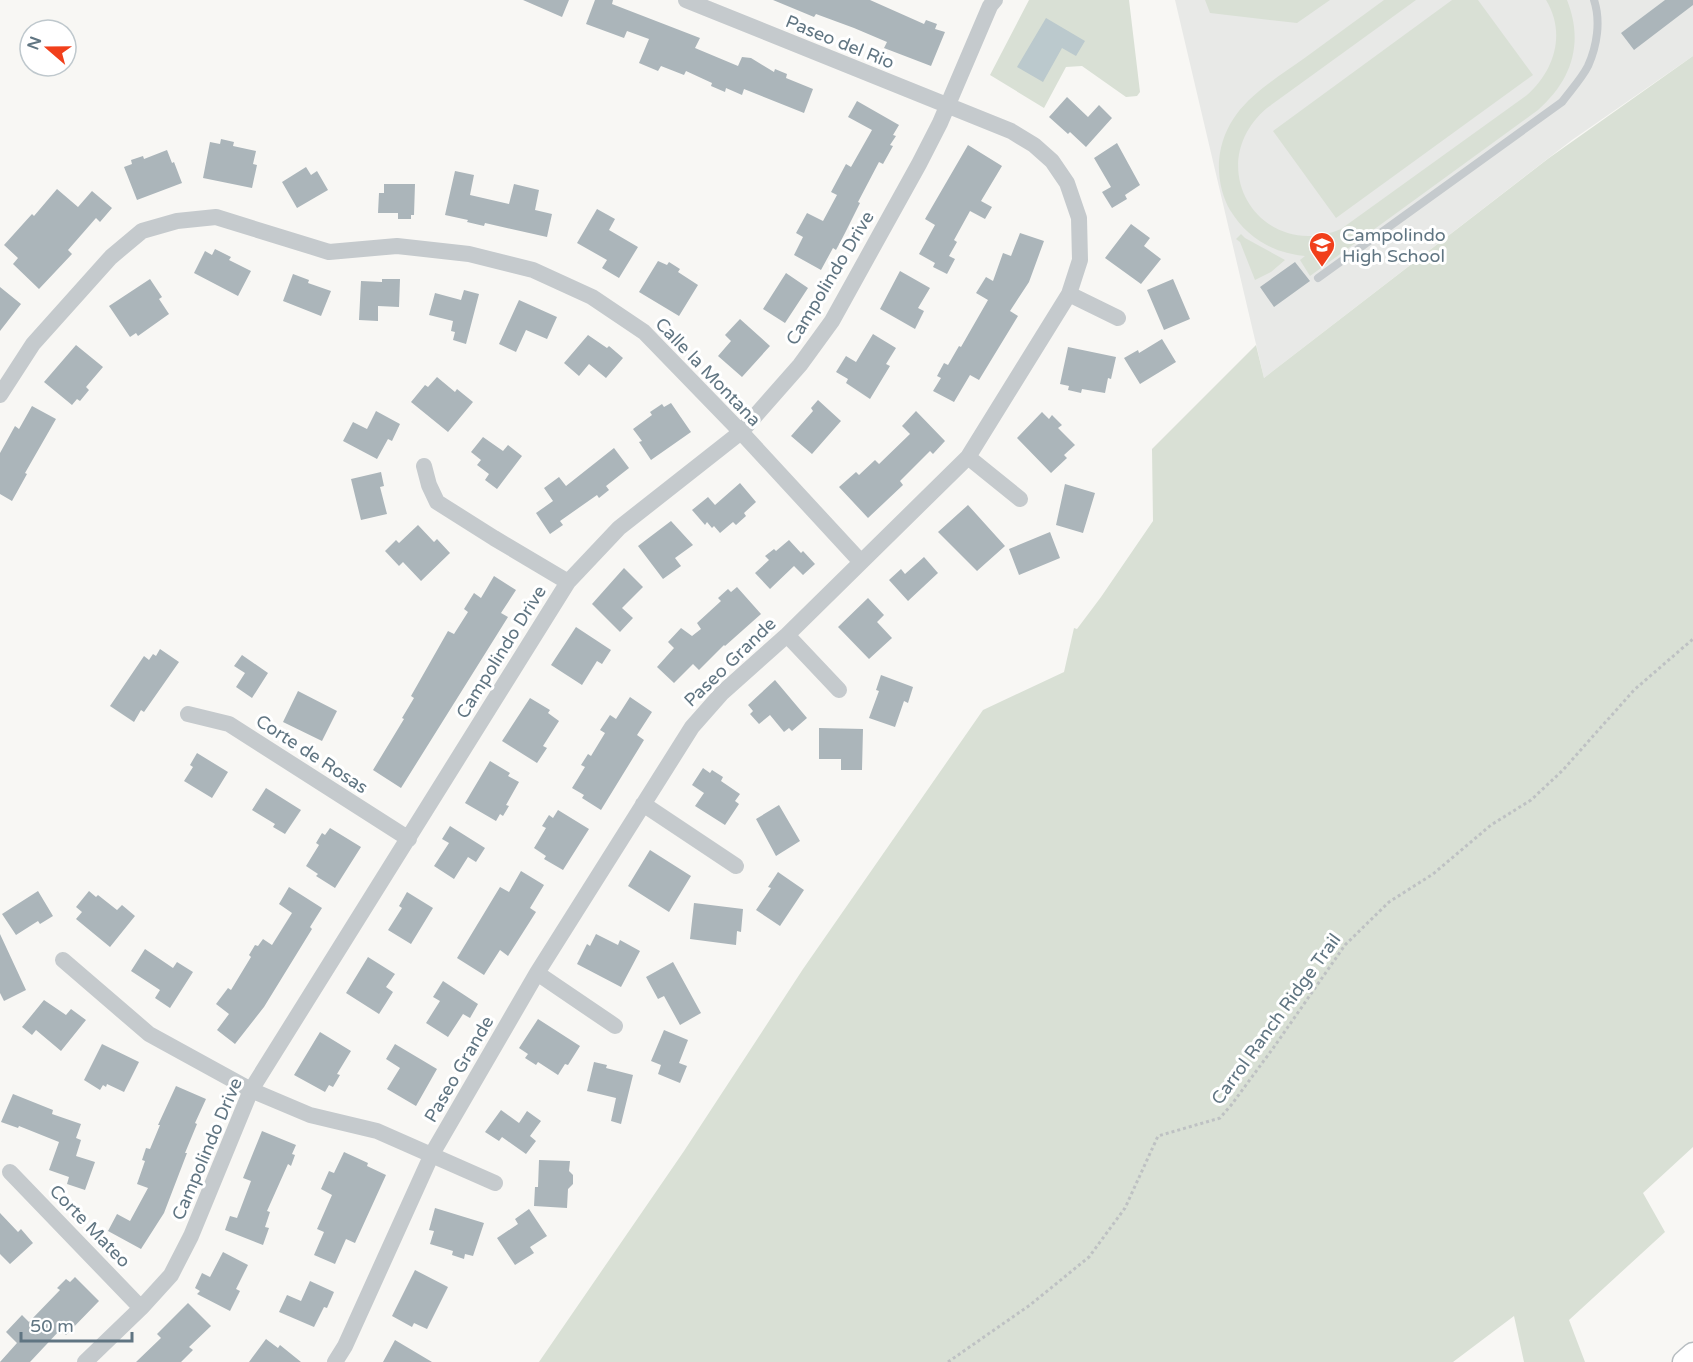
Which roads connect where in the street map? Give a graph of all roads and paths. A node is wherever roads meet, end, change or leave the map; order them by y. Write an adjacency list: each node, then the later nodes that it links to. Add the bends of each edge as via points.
1 (686, 0): 4 (street, Paseo del Rio)
2 (995, 0): 4 (street, Campolindo Drive)
3 (1594, 0): 5 (lane, via 1597,37 1588,66 1563,102)
4 (946, 106): 6 (street, Paseo Grande, via 1011,131 1052,161 1066,183 1079,218 1080,260); 9 (street, Campolindo Drive, via 919,164 831,321 800,365)
5 (1318, 278)
6 (1069, 294): 7 (street); 10 (street, Paseo Grande)
7 (1118, 318)
8 (0, 395): 9 (street, Calle la Montana, via 33,344 111,256 142,231 177,221 216,217 330,252 397,246 469,254 532,270 592,297 644,333)
9 (741, 432): 13 (street, Calle la Montana); 14 (street, Campolindo Drive, via 619,528)
10 (968, 457): 12 (street); 13 (street, Paseo Grande)
11 (424, 466): 14 (street, via 437,502)
12 (1020, 499)
13 (861, 562): 15 (street, Paseo Grande)
14 (568, 582): 20 (street, Campolindo Drive)
15 (787, 635): 17 (street); 19 (street, Paseo Grande, via 722,693 692,727)
16 (1693, 639): 33 (path, Carrol Ranch Ridge Trail, via 1634,690 1531,800 1491,825 1433,874 1389,902 1345,945 1220,1118 1158,1136 1125,1208 1089,1257 1030,1305)
17 (838, 690)
18 (188, 714): 20 (street, Corte de Rosas, via 229,724)
19 (643, 804): 21 (street); 23 (street, Paseo Grande)
20 (409, 839): 25 (street, Campolindo Drive)
21 (736, 866)
22 (63, 960): 25 (street, via 149,1034)
23 (537, 973): 24 (street); 26 (street, Paseo Grande)
24 (615, 1026)
25 (251, 1090): 26 (street, via 310,1115 377,1131); 29 (street, Campolindo Drive, via 191,1236 171,1275)
26 (432, 1154): 28 (street); 32 (street, Paseo Grande, via 345,1346)
27 (10, 1172): 29 (street, Corte Mateo)
28 (495, 1183)
29 (141, 1308): 31 (street, Campolindo Drive)
30 (1693, 1354): 34 (street)
31 (85, 1362)
32 (334, 1362)
33 (948, 1362)
34 (1684, 1362)

